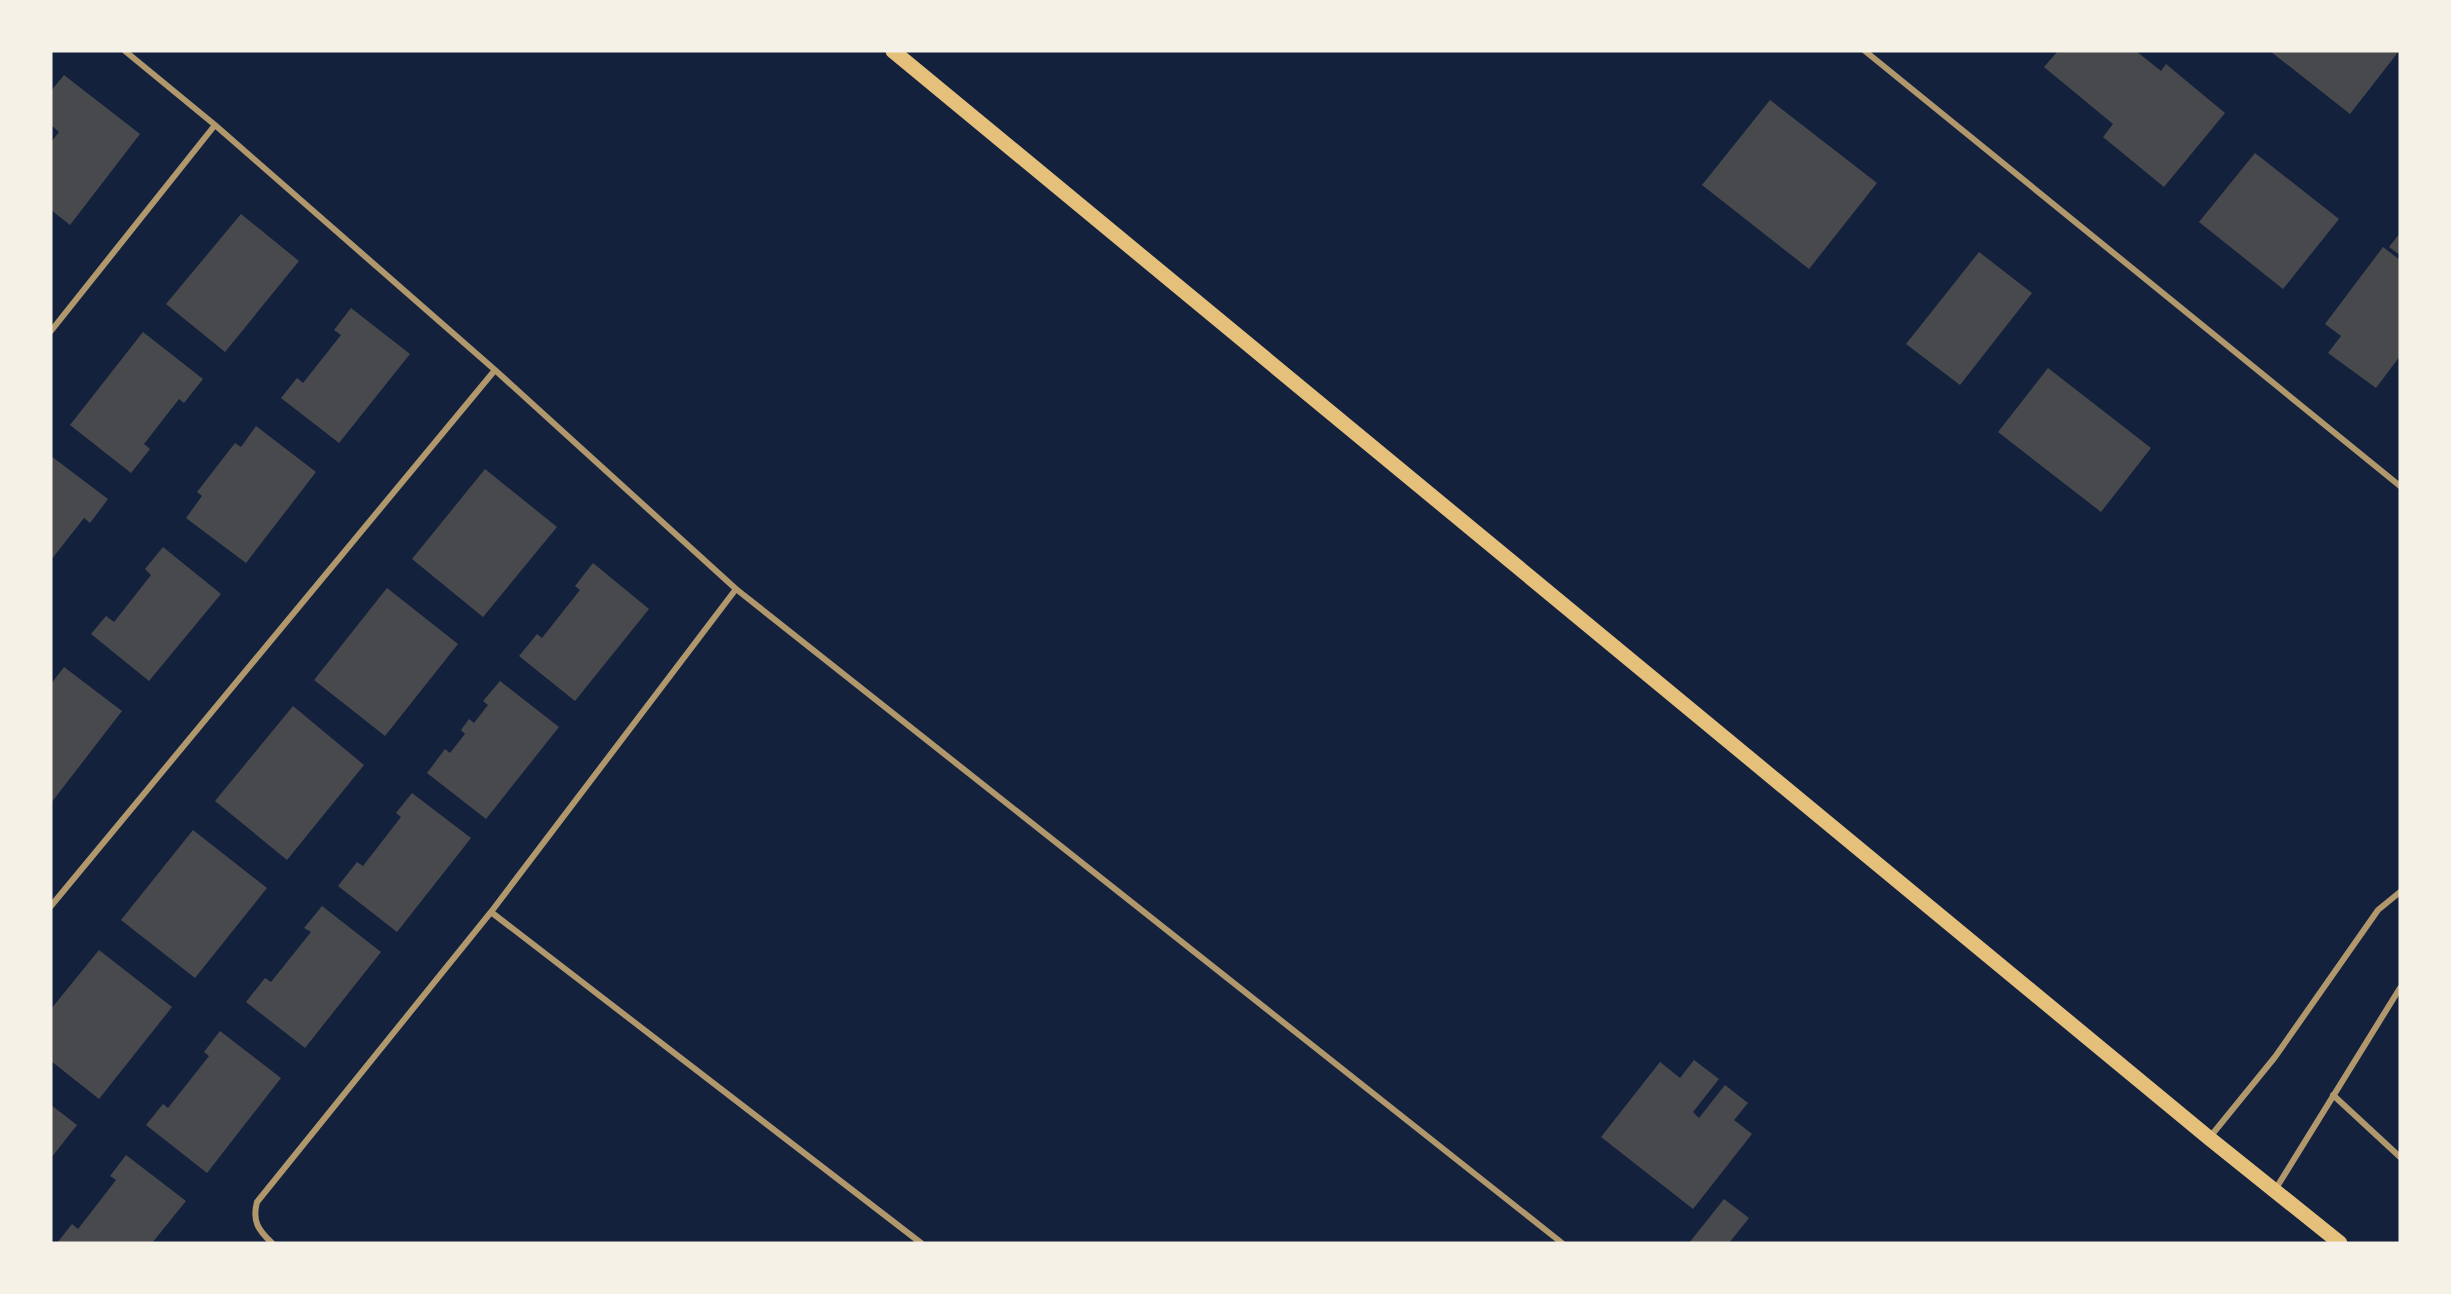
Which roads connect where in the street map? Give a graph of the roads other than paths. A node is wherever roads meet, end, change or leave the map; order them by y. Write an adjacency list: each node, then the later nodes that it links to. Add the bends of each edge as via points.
1 (125, 51): 4 (street)
2 (893, 51): 14 (main road)
3 (1865, 51): 7 (street)
4 (215, 125): 5 (street); 6 (street)
5 (51, 331)
6 (495, 370): 8 (street); 10 (street)
7 (2400, 486)
8 (736, 588): 11 (street); 19 (street)
9 (2400, 892): 14 (street, via 2378,910 2275,1057)
10 (51, 906)
11 (490, 912): 17 (street, via 256,1202 256,1227); 18 (street)
12 (2400, 988): 13 (street)
13 (2333, 1095): 15 (street); 16 (street)
14 (2209, 1138): 16 (main road)
15 (2400, 1157)
16 (2274, 1190): 20 (main road)
17 (272, 1243)
18 (921, 1243)
19 (1562, 1243)
20 (2340, 1243)

